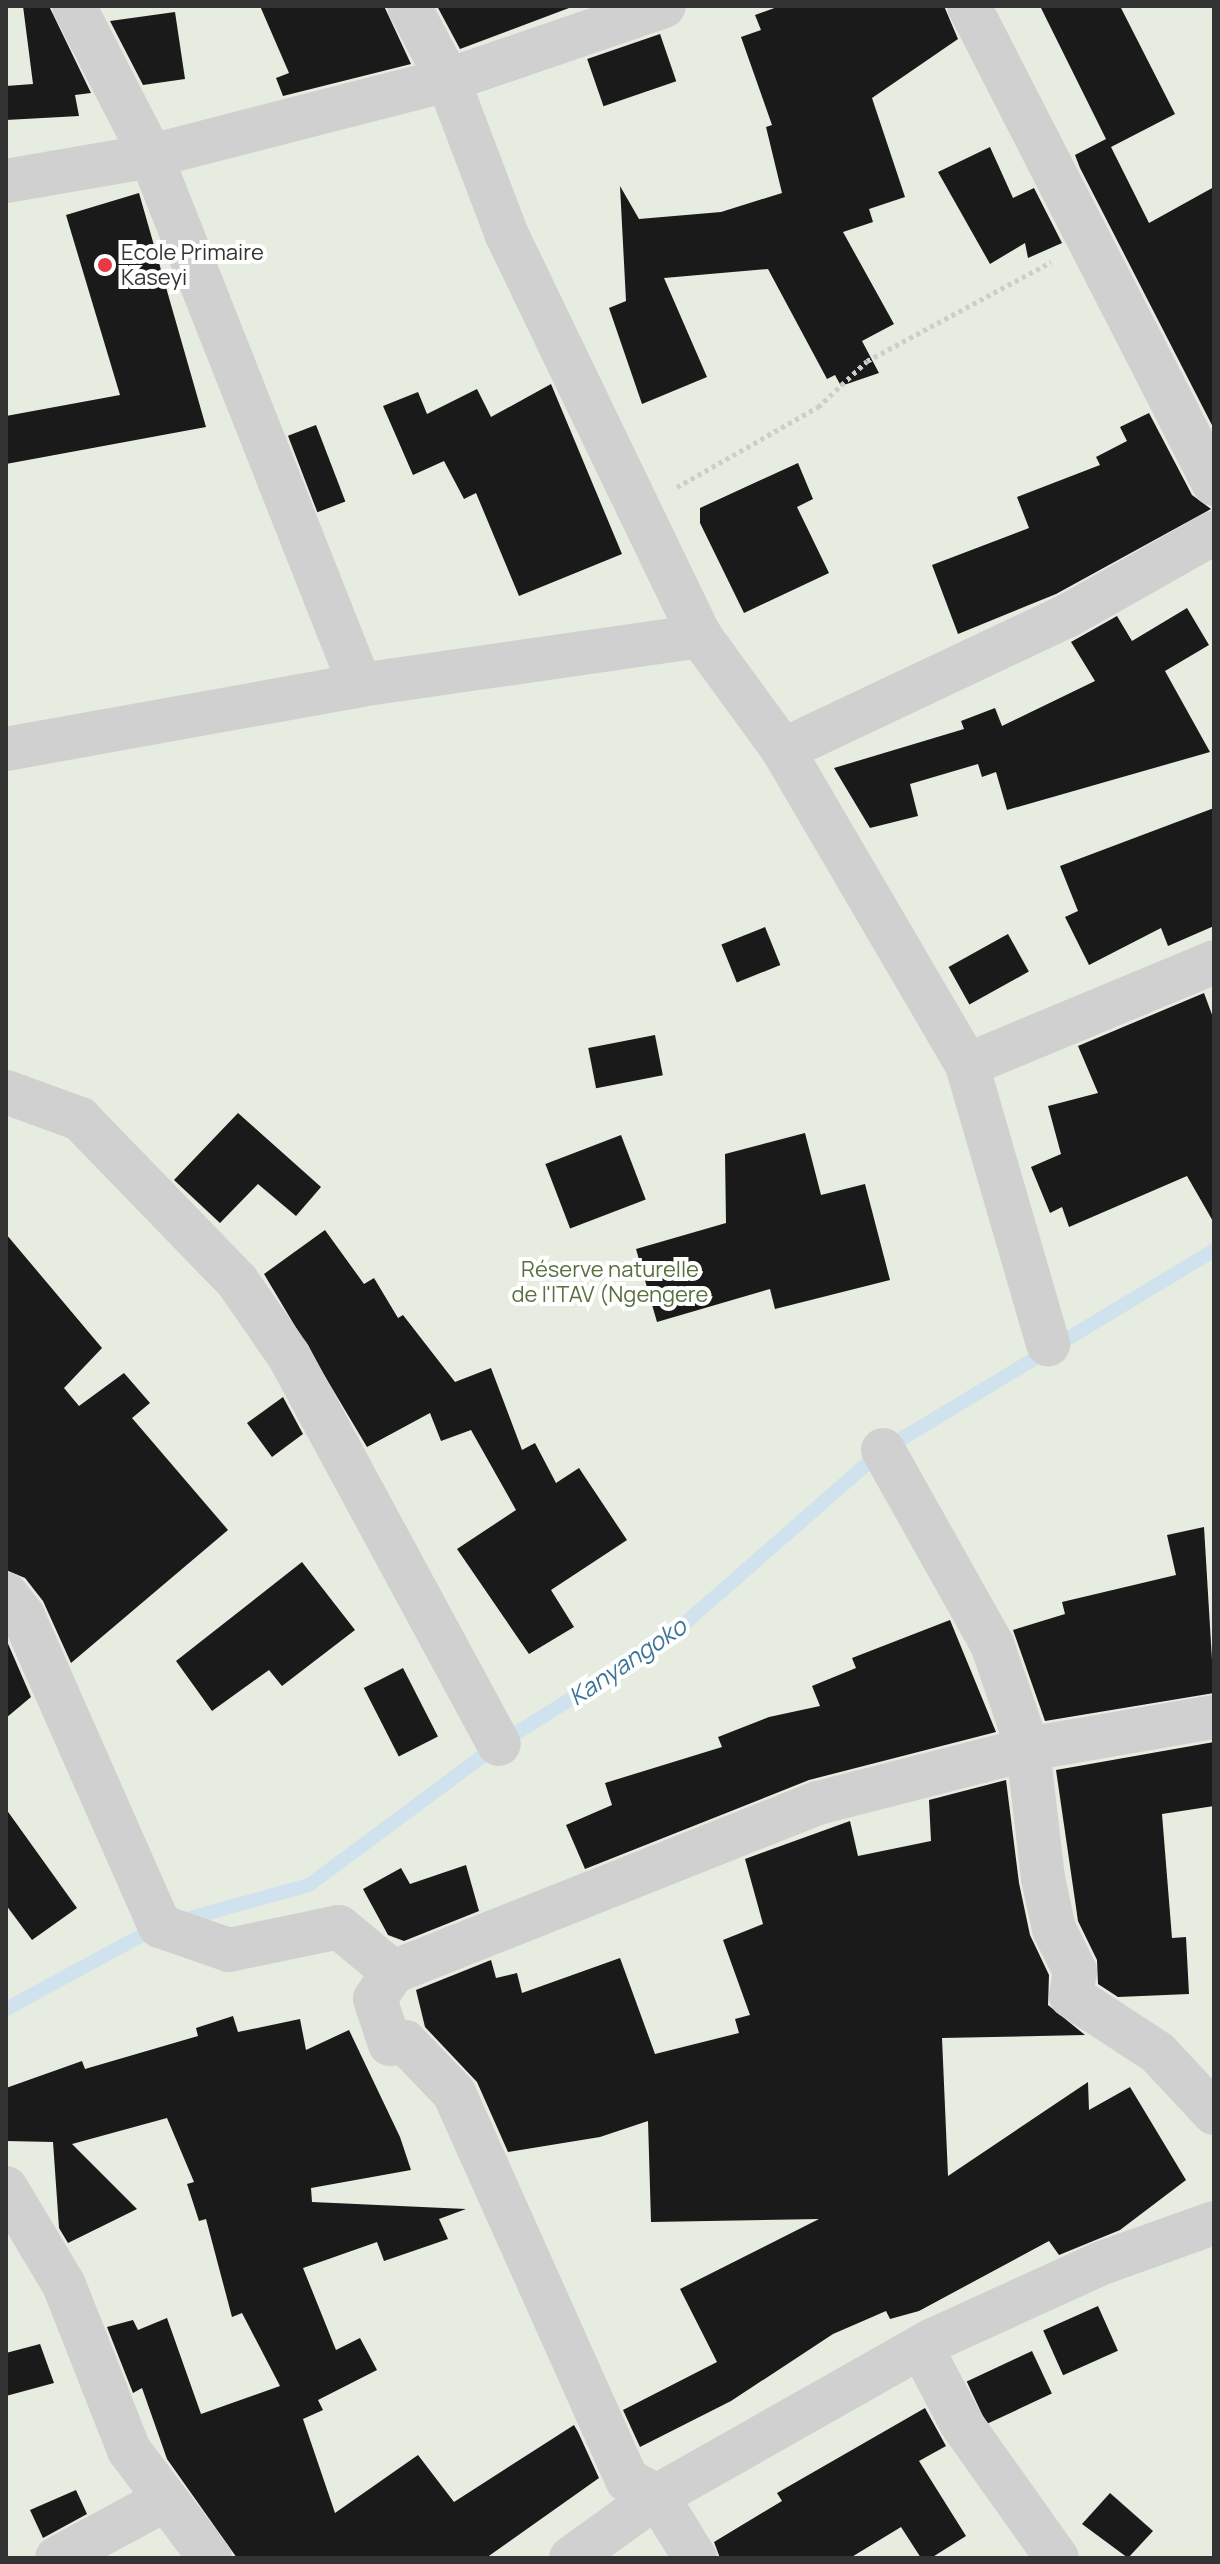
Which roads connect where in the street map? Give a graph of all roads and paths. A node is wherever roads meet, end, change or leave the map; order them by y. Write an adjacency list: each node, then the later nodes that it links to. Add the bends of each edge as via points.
1 (74, 6): 6 (street)
2 (409, 6): 5 (street)
3 (664, 6): 5 (street)
4 (969, 6): 8 (street)
5 (448, 80): 6 (street); 10 (street, via 506,233)
6 (151, 156): 7 (street); 13 (street)
7 (6, 181)
8 (1087, 238): 9 (street); 10 (path, via 999,296 867,361 818,407)
9 (1214, 484)
10 (638, 509): 12 (street)
11 (1214, 533): 15 (street, via 1067,616)
12 (700, 636): 13 (street); 15 (street)
13 (360, 685): 14 (street)
14 (6, 749)
15 (783, 750): 17 (street)
16 (1214, 962): 17 (street)
17 (967, 1065): 19 (street)
18 (6, 1092): 23 (street, via 80,1119 237,1281 289,1356)
19 (1048, 1344)
20 (883, 1450): 24 (street, via 992,1644)
21 (6, 1594): 25 (street, via 23,1616 160,1926 229,1950 339,1927)
22 (1214, 1717): 24 (street)
23 (499, 1744)
24 (1028, 1749): 25 (street, via 818,1803); 26 (street, via 1046,1890 1075,1971 1071,1996 1158,2053)
25 (393, 1972): 30 (street, via 375,1999 390,2044 405,2042 454,2093 627,2480)
26 (1214, 2113)
27 (6, 2188): 31 (street, via 64,2285 129,2450)
28 (1214, 2223): 29 (street, via 1102,2263)
29 (921, 2347): 30 (street); 36 (street, via 961,2423)
30 (657, 2496): 34 (street); 35 (street)
31 (161, 2502): 32 (street); 33 (street)
32 (57, 2558)
33 (210, 2558)
34 (571, 2558)
35 (695, 2558)
36 (1057, 2558)

